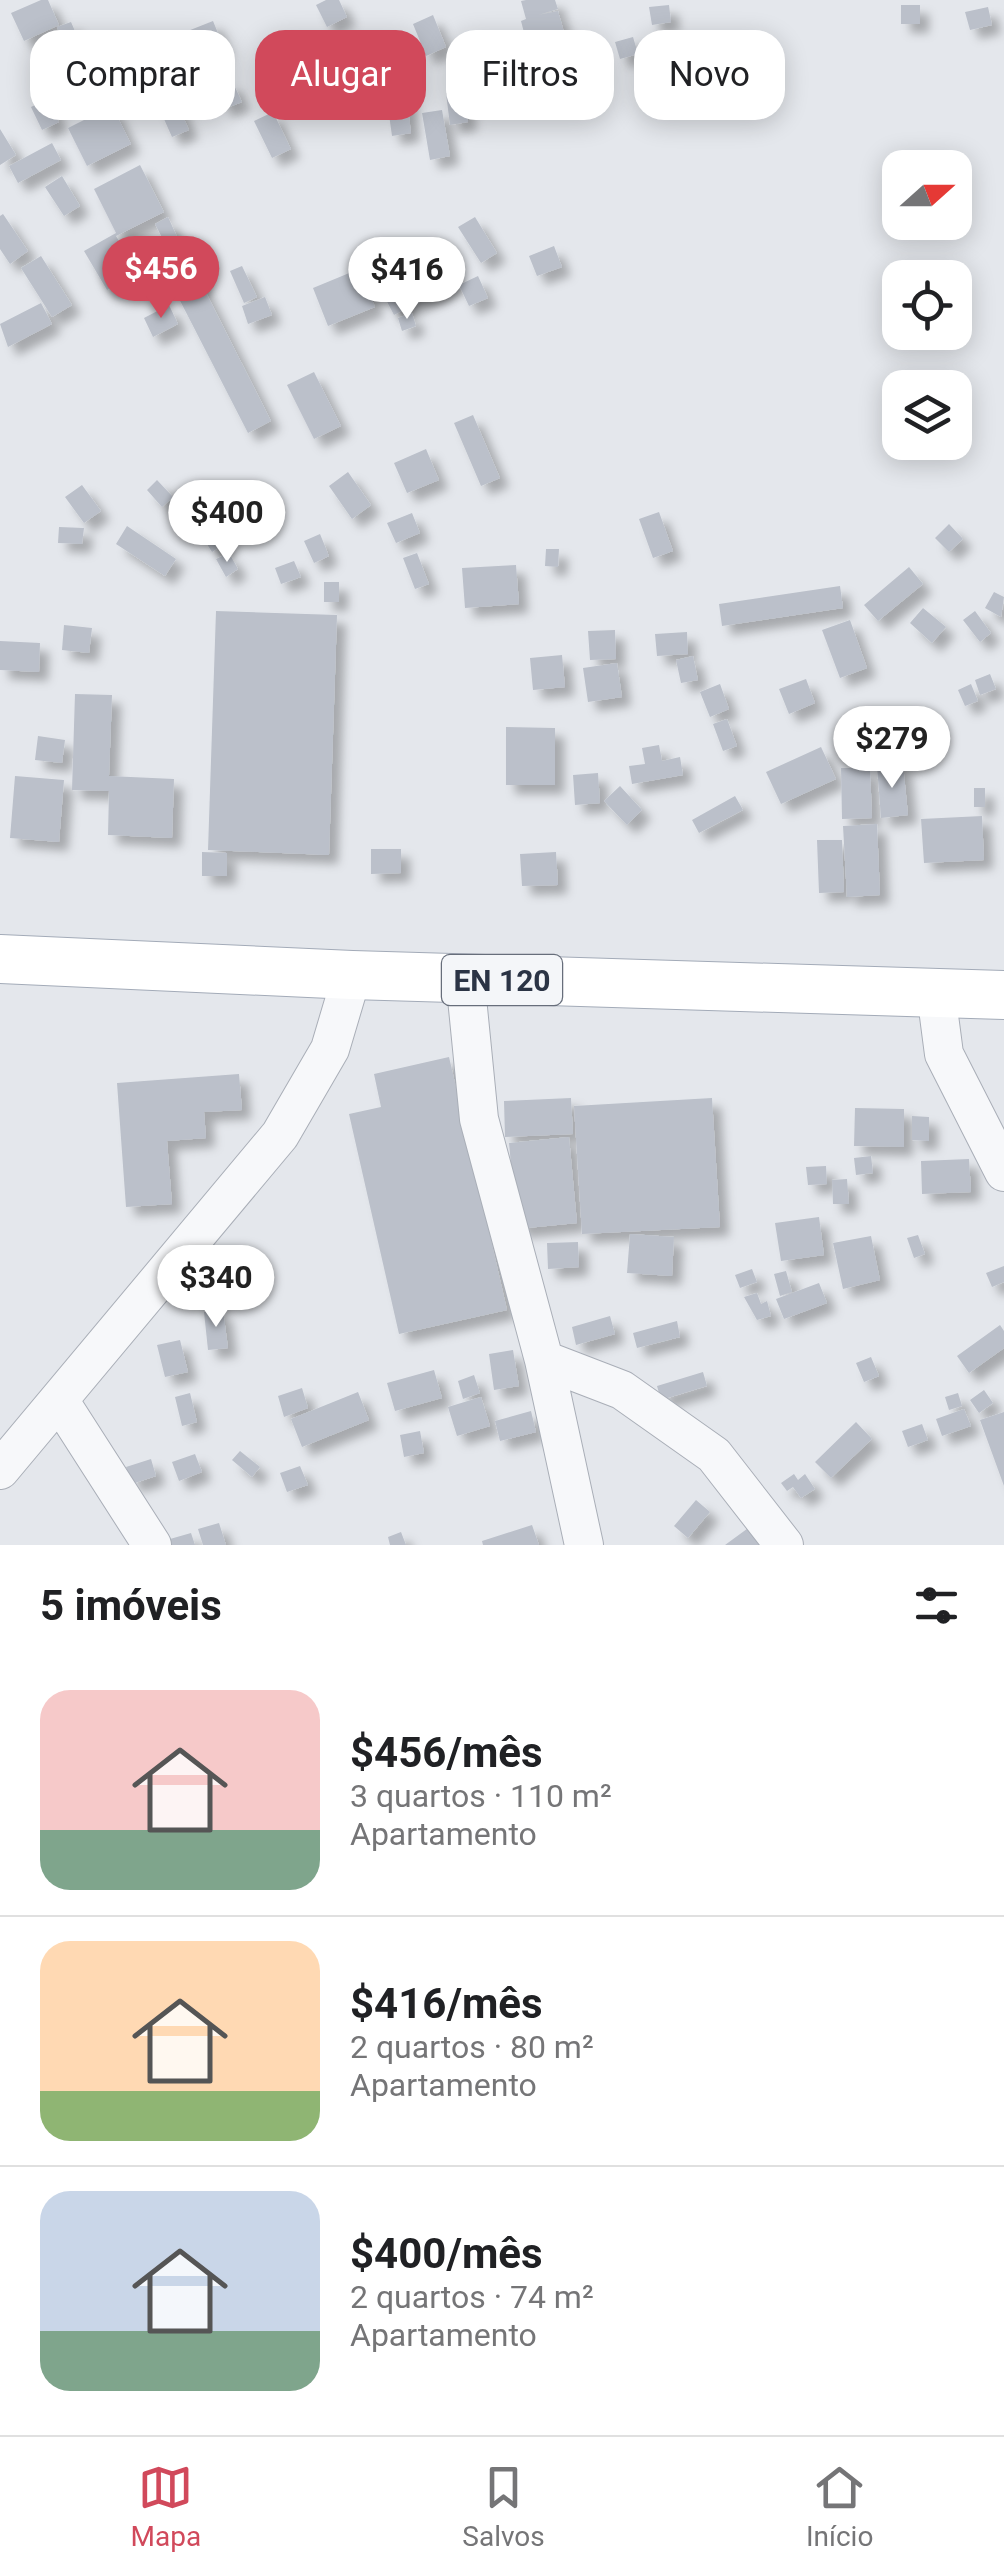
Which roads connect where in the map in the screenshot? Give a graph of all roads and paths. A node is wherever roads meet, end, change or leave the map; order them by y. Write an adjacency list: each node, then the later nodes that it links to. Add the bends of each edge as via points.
1 (0, 959): 2 (main road, EN 120)
2 (352, 975): 3 (main road, EN 120); 8 (street, via 330,1048 280,1135)
3 (465, 978): 4 (main road, EN 120); 7 (street, via 479,1119)
4 (936, 993): 5 (main road, EN 120); 6 (street, via 944,1054)
5 (1004, 995)
6 (1004, 1172)
7 (544, 1360): 11 (street); 12 (street, via 622,1390 714,1455)
8 (59, 1400): 9 (street); 10 (street)
9 (0, 1470)
10 (152, 1545)
11 (584, 1545)
12 (784, 1545)

